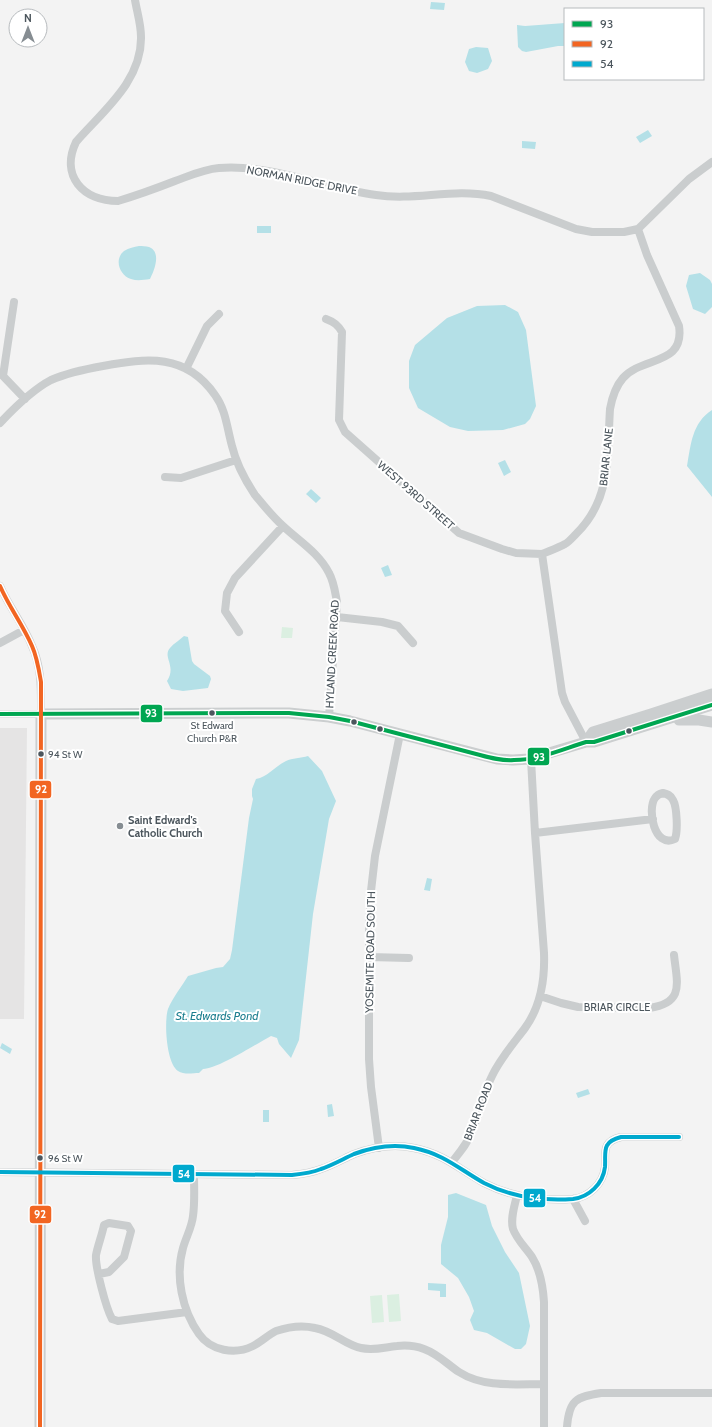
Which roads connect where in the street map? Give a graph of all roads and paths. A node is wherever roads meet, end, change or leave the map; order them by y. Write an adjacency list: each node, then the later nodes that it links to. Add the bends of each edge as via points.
1 (135, 0): 3 (street, NORMAN RIDGE DRIVE, via 141,37 140,54 134,70 127,85 76,142 71,152 72,174 95,198 118,201 198,173 217,168 240,168 264,170 376,195 404,197 466,192 491,196 576,229 592,232 624,232)
2 (712, 162): 3 (street, via 689,179)
3 (638, 228): 13 (street, BRIAR LANE, via 647,255 679,326 679,342 669,355 632,370 623,377 612,398 610,409 602,494 589,520 566,544)
4 (14, 302): 8 (street, via 3,376)
5 (219, 314): 7 (street, via 207,326)
6 (326, 319): 13 (street, WEST 93RD STREET, via 333,321 342,332 339,420 345,432 458,533 502,549)
7 (186, 368): 8 (street, HYLAND CREEK ROAD, via 152,360 94,368 52,380); 10 (street, HYLAND CREEK ROAD, via 206,384 223,408)
8 (25, 399): 9 (street, HYLAND CREEK ROAD)
9 (0, 422)
10 (236, 460): 11 (street, via 181,478); 12 (street, HYLAND CREEK ROAD, via 266,510)
11 (165, 477)
12 (283, 526): 15 (street, HYLAND CREEK ROAD, via 322,561 330,574 337,602); 17 (street, via 235,578 227,593 225,611)
13 (542, 554): 28 (street, via 562,693)
14 (0, 586): 16 (street)
15 (337, 617): 19 (street, via 398,626); 25 (street, HYLAND CREEK ROAD)
16 (24, 630): 18 (street); 23 (street, via 38,664)
17 (239, 632)
18 (0, 643)
19 (413, 643)
20 (712, 694): 24 (street)
21 (712, 705): 24 (street)
22 (0, 714): 23 (street)
23 (41, 714): 25 (street, via 289,713); 40 (street)
24 (667, 715): 26 (street); 28 (street, via 592,732)
25 (329, 717): 27 (street)
26 (712, 722)
27 (400, 734): 29 (street, via 497,759); 33 (street, YOSEMITE ROAD SOUTH, via 375,856)
28 (586, 742): 29 (street)
29 (531, 758): 31 (street, BRIAR ROAD)
30 (653, 819): 30 (street, via 655,797 662,793 671,796 674,800 678,829 675,838 666,841 661,838 657,834); 31 (street)
31 (535, 833): 35 (street, BRIAR ROAD, via 545,972)
32 (674, 955): 35 (street, BRIAR CIRCLE, via 676,992 667,1004 660,1007 578,1007)
33 (369, 957): 34 (street); 37 (street, YOSEMITE ROAD SOUTH, via 370,1087)
34 (409, 958)
35 (540, 996): 38 (street, BRIAR ROAD, via 526,1027 502,1058 492,1076 472,1132)
36 (679, 1137): 43 (street, via 615,1139 605,1148 605,1167 598,1185 582,1197)
37 (379, 1148): 38 (street, via 414,1148); 41 (street, via 355,1154 308,1173)
38 (452, 1162): 42 (street, via 484,1182)
39 (0, 1172): 40 (street)
40 (40, 1173): 41 (street); 49 (street)
41 (194, 1174): 46 (street, via 193,1216 180,1266 180,1283)
42 (517, 1195): 43 (street); 47 (street, via 512,1217 513,1228 540,1272 543,1287)
43 (573, 1198): 44 (street)
44 (585, 1222)
45 (99, 1274): 45 (street, via 96,1256 104,1225 109,1223 128,1226 131,1231 124,1257 109,1272); 46 (street, via 112,1319 118,1321)
46 (187, 1312): 47 (street, via 199,1335 212,1346 223,1350 244,1350 275,1332 301,1326 331,1332 360,1348 372,1350 411,1346 424,1349 436,1354 459,1372 486,1383)
47 (544, 1384): 50 (street)
48 (712, 1393): 51 (street, via 601,1393 584,1396 572,1404)
49 (40, 1427)
50 (544, 1427)
51 (567, 1427)

